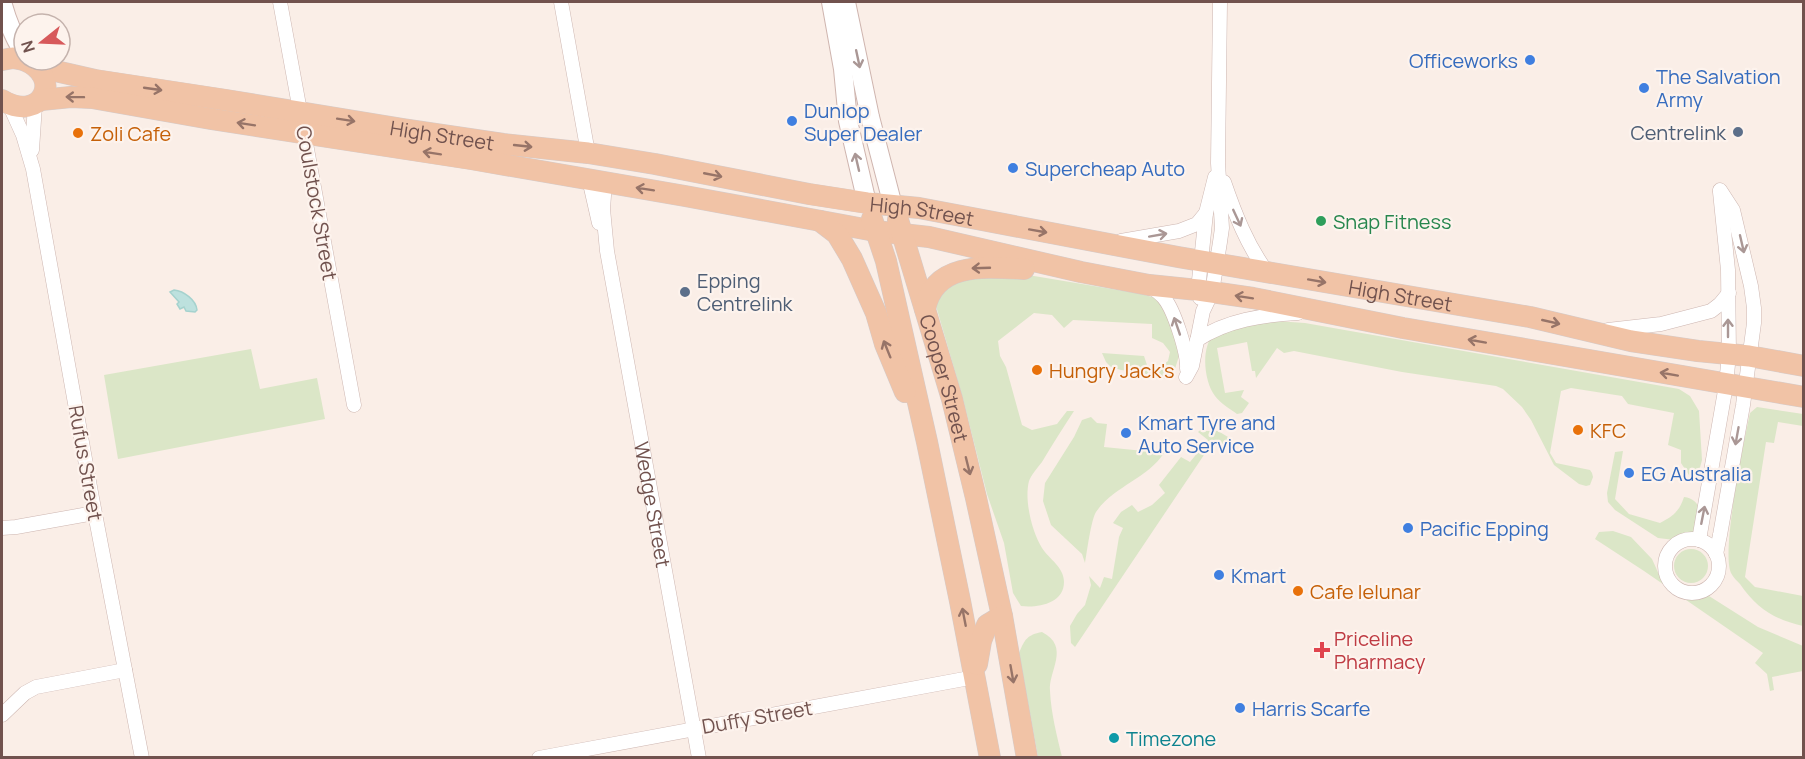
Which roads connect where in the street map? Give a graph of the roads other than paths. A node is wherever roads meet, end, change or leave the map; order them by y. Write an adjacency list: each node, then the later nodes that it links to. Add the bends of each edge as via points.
1 (2, 2): 7 (main road)
2 (280, 2): 12 (street, Coulstock Street)
3 (561, 2): 14 (street, Wedge Street)
4 (831, 2): 18 (main road, Cooper Street, one-way to 4, via 848,121)
5 (846, 2): 19 (main road, Cooper Street, one-way to 19)
6 (1220, 2): 15 (street)
7 (12, 31)
8 (39, 72): 11 (main road, via 46,85)
9 (65, 72): 12 (main road, High Street, one-way to 12, via 87,79)
10 (3, 101): 11 (main road, High Street, via 18,107); 16 (street, Rufus Street, via 23,135)
11 (38, 102): 13 (main road, High Street, one-way to 11, via 92,98); 16 (street, Rufus Street, via 32,140)
12 (300, 112): 13 (street, Coulstock Street); 14 (main road, High Street, one-way to 14, via 481,141)
13 (303, 134): 17 (main road, High Street, one-way to 13); 39 (street, Coulstock Street)
14 (588, 153): 17 (main road, Wedge Street); 18 (main road, High Street, one-way to 18)
15 (1218, 163): 20 (street); 25 (street, via 1222,228); 27 (street, one-way to 27, via 1233,210)
16 (33, 169): 41 (street, Rufus Street)
17 (597, 181): 21 (main road, High Street, one-way to 17); 49 (street, Wedge Street, via 595,211 607,250)
18 (867, 203): 19 (main road, High Street); 22 (main road, Cooper Street)
19 (893, 206): 23 (main road, Cooper Street); 24 (main road, High Street, one-way to 24)
20 (1206, 213): 24 (street, one-way to 20, via 1179,231 1197,224); 25 (street)
21 (820, 220): 22 (main road, High Street); 40 (main road, one-way to 21, via 863,282 843,242)
22 (875, 231): 23 (main road, High Street); 40 (main road, Cooper Street, via 886,261)
23 (903, 233): 26 (main road, High Street); 31 (main road, Cooper Street)
24 (1104, 243): 25 (main road, High Street)
25 (1210, 262): 27 (main road, High Street); 29 (street)
26 (1081, 272): 28 (main road, High Street); 31 (main road, one-way to 31, via 969,268 946,276 930,291)
27 (1267, 272): 33 (main road, High Street, one-way to 33, via 1530,317)
28 (1149, 285): 29 (main road, High Street); 34 (street, one-way to 28, via 1186,377 1184,347 1171,308)
29 (1205, 291): 32 (main road, High Street, one-way to 29); 34 (street)
30 (1729, 293): 33 (street, via 1711,311 1661,324); 35 (street, one-way to 30); 35 (street, one-way to 35, via 1720,190 1733,210 1751,286 1754,323)
31 (925, 309): 45 (main road, Cooper Street, one-way to 45, via 952,399)
32 (1321, 312): 34 (street, via 1278,314 1229,324); 37 (main road, High Street, one-way to 32)
33 (1591, 332): 35 (main road, High Street)
34 (1197, 340)
35 (1739, 355): 36 (main road, High Street); 37 (street); 37 (street)
36 (1803, 366)
37 (1735, 386): 38 (main road, High Street); 43 (street, one-way to 37); 44 (street, one-way to 44, via 1737,438)
38 (1803, 397)
39 (354, 405)
40 (927, 442): 47 (main road, Cooper Street, one-way to 40)
41 (94, 513): 42 (street); 46 (street, Rufus Street)
42 (2, 528)
43 (1699, 540): 44 (street); 44 (street, via 1676,544 1666,559 1665,567 1676,588 1691,593 1706,588 1716,576)
44 (1716, 554)
45 (1002, 616): 47 (main road, via 987,625); 54 (main road, Cooper Street, one-way to 54)
46 (125, 670): 48 (street, via 36,687); 50 (street, Rufus Street)
47 (975, 677): 49 (street, Duffy Street); 53 (main road, Cooper Street)
48 (2, 715)
49 (694, 729): 51 (street, Duffy Street); 52 (street, Wedge Street)
50 (142, 758)
51 (539, 758)
52 (699, 758)
53 (990, 758)
54 (1028, 758)

